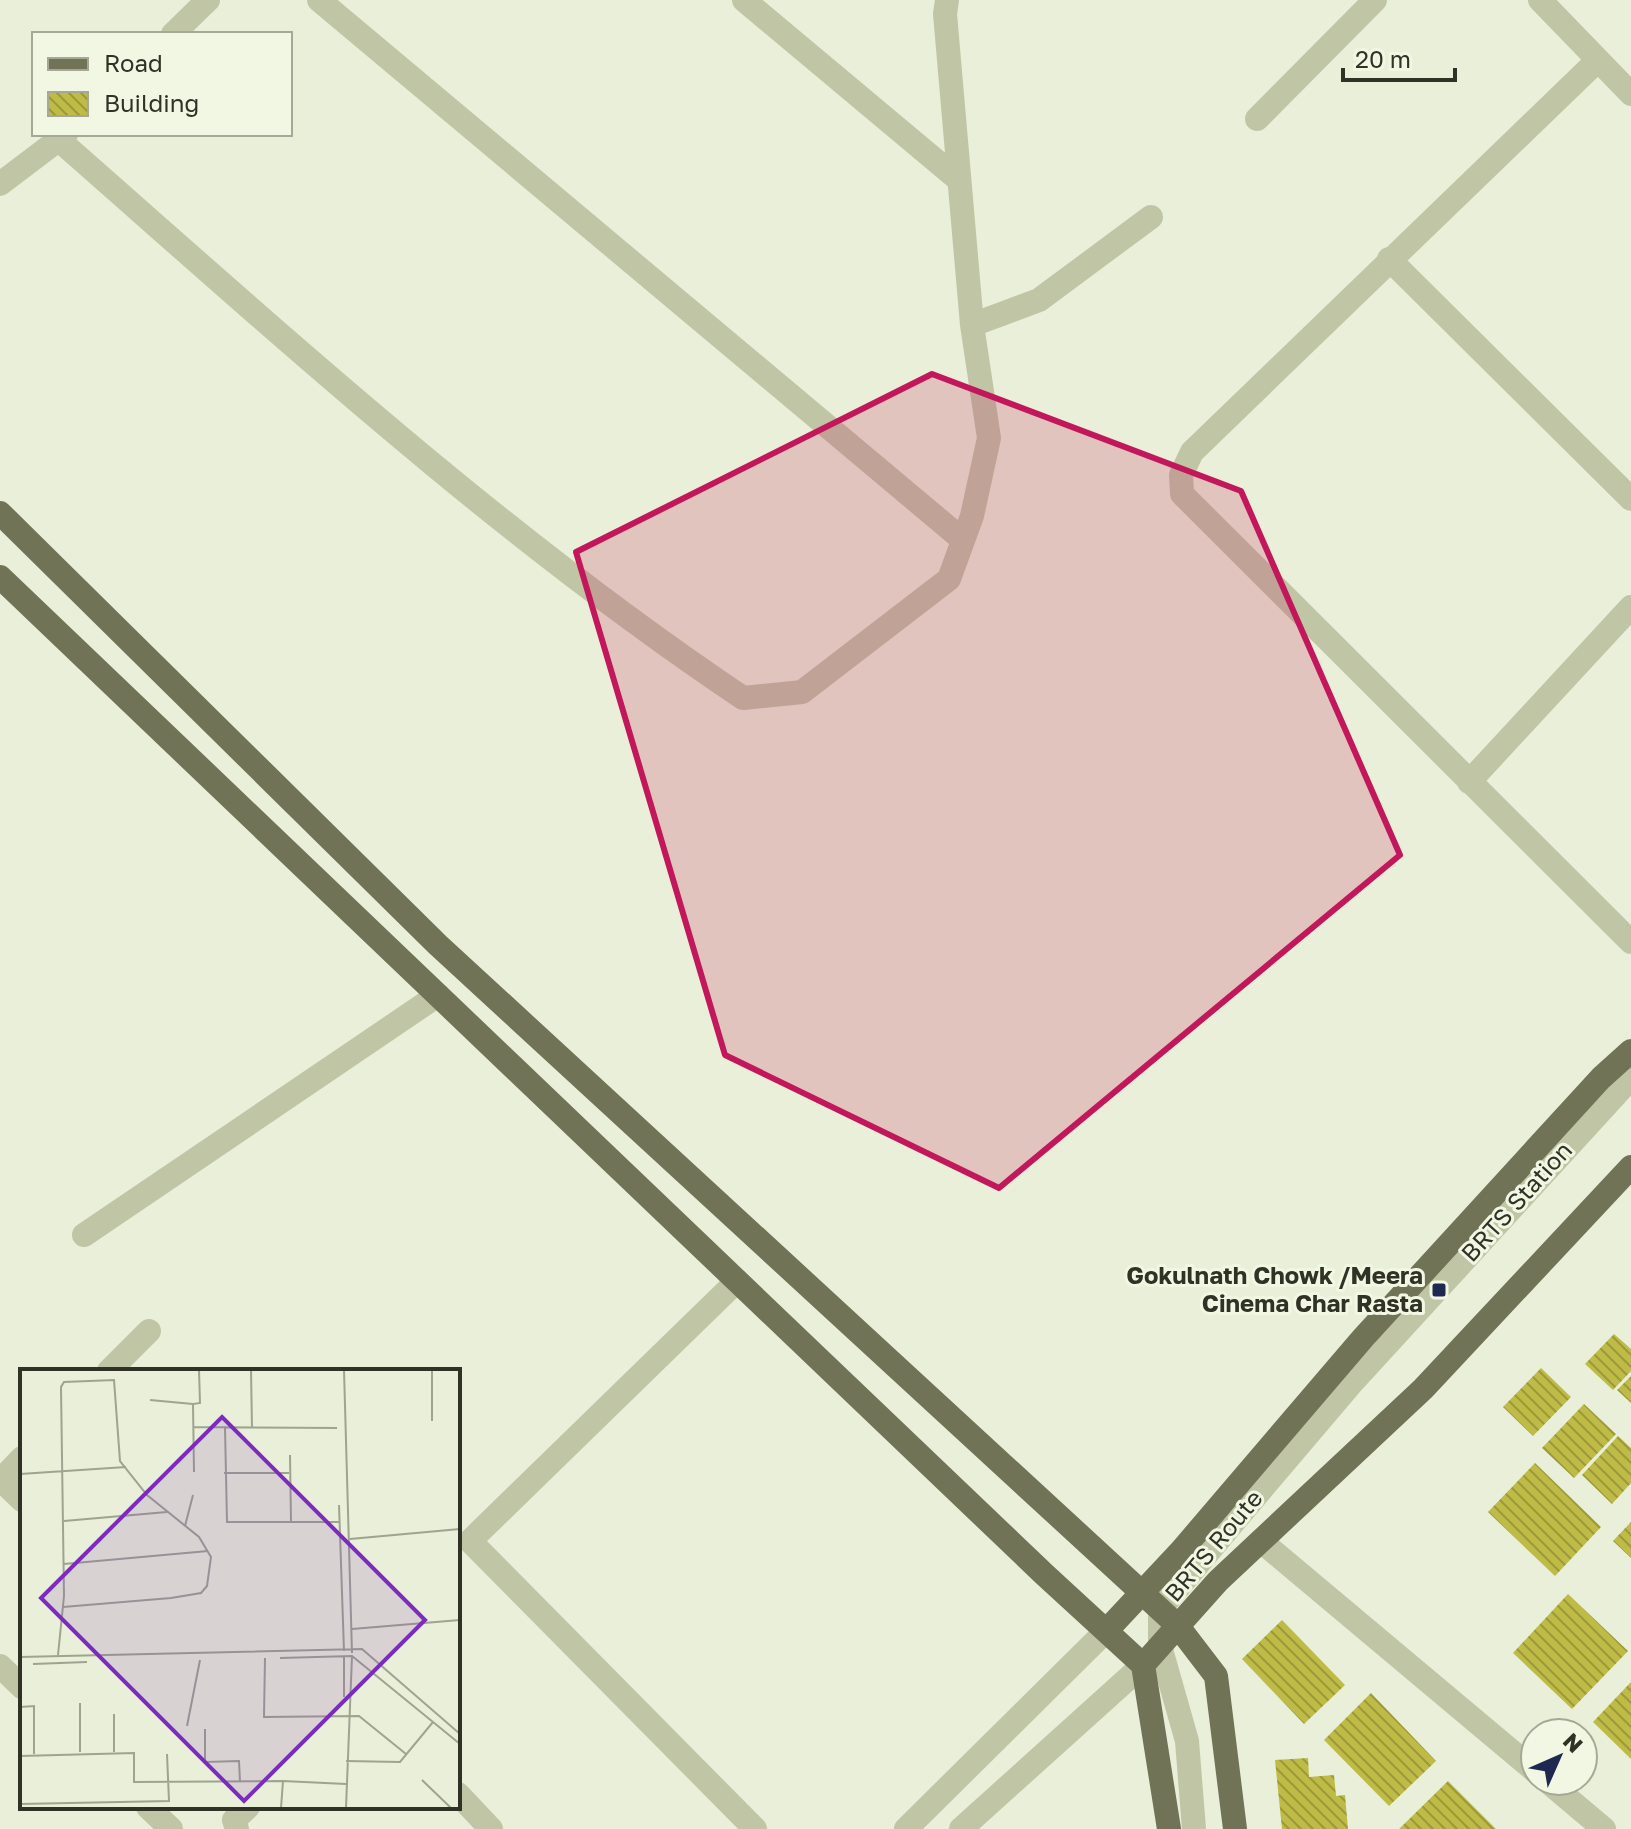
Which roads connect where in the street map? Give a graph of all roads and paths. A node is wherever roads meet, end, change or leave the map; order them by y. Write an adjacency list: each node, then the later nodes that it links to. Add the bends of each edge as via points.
1 (208, 0): 7 (street)
2 (319, 0): 19 (street)
3 (744, 0): 12 (street)
4 (947, 0): 12 (street)
5 (1375, 0): 10 (street)
6 (1540, 0): 8 (street)
7 (175, 32)
8 (1598, 60): 9 (street); 15 (street)
9 (1631, 94)
10 (1257, 119)
11 (62, 137): 13 (street); 19 (street, via 399,439 586,587 743,698 802,692 949,579)
12 (959, 180): 16 (street)
13 (0, 184)
14 (1151, 217): 16 (street, via 1039,300)
15 (1389, 259): 17 (street); 22 (street, via 1192,452 1181,475 1182,494)
16 (972, 325): 19 (street, via 989,438)
17 (1631, 499)
18 (0, 513): 23 (main road)
19 (963, 540)
20 (0, 577): 24 (main road)
21 (1631, 607): 22 (street)
22 (1469, 782): 25 (street)
23 (389, 897): 24 (main road); 38 (main road)
24 (363, 923): 26 (main road)
25 (1631, 942)
26 (438, 995): 30 (street); 31 (main road)
27 (1631, 1051): 38 (main road, via 1363,1338)
28 (1625, 1083): 34 (street, BRTS Station)
29 (1631, 1167): 37 (main road, via 1423,1389)
30 (84, 1235)
31 (737, 1281): 39 (main road); 52 (street, via 470,1541)
32 (149, 1331): 33 (street)
33 (111, 1369)
34 (1350, 1385): 38 (street, BRTS Route)
35 (20, 1460): 36 (street, via 1,1480)
36 (20, 1498)
37 (1261, 1541): 38 (main road); 44 (street)
38 (1160, 1609): 39 (main road); 40 (main road); 57 (main road, via 1216,1676)
39 (1108, 1629): 41 (main road); 53 (street)
40 (1160, 1646): 41 (main road); 56 (street, via 1187,1741)
41 (1143, 1665): 54 (street); 55 (main road)
42 (0, 1666): 43 (street)
43 (20, 1685)
44 (1519, 1758)
45 (460, 1796): 51 (street)
46 (1566, 1797): 58 (street)
47 (150, 1809): 49 (street)
48 (246, 1809): 50 (street, via 234,1820)
49 (171, 1829)
50 (237, 1829)
51 (491, 1829)
52 (755, 1829)
53 (906, 1829)
54 (961, 1829)
55 (1169, 1829)
56 (1194, 1829)
57 (1235, 1829)
58 (1604, 1829)

